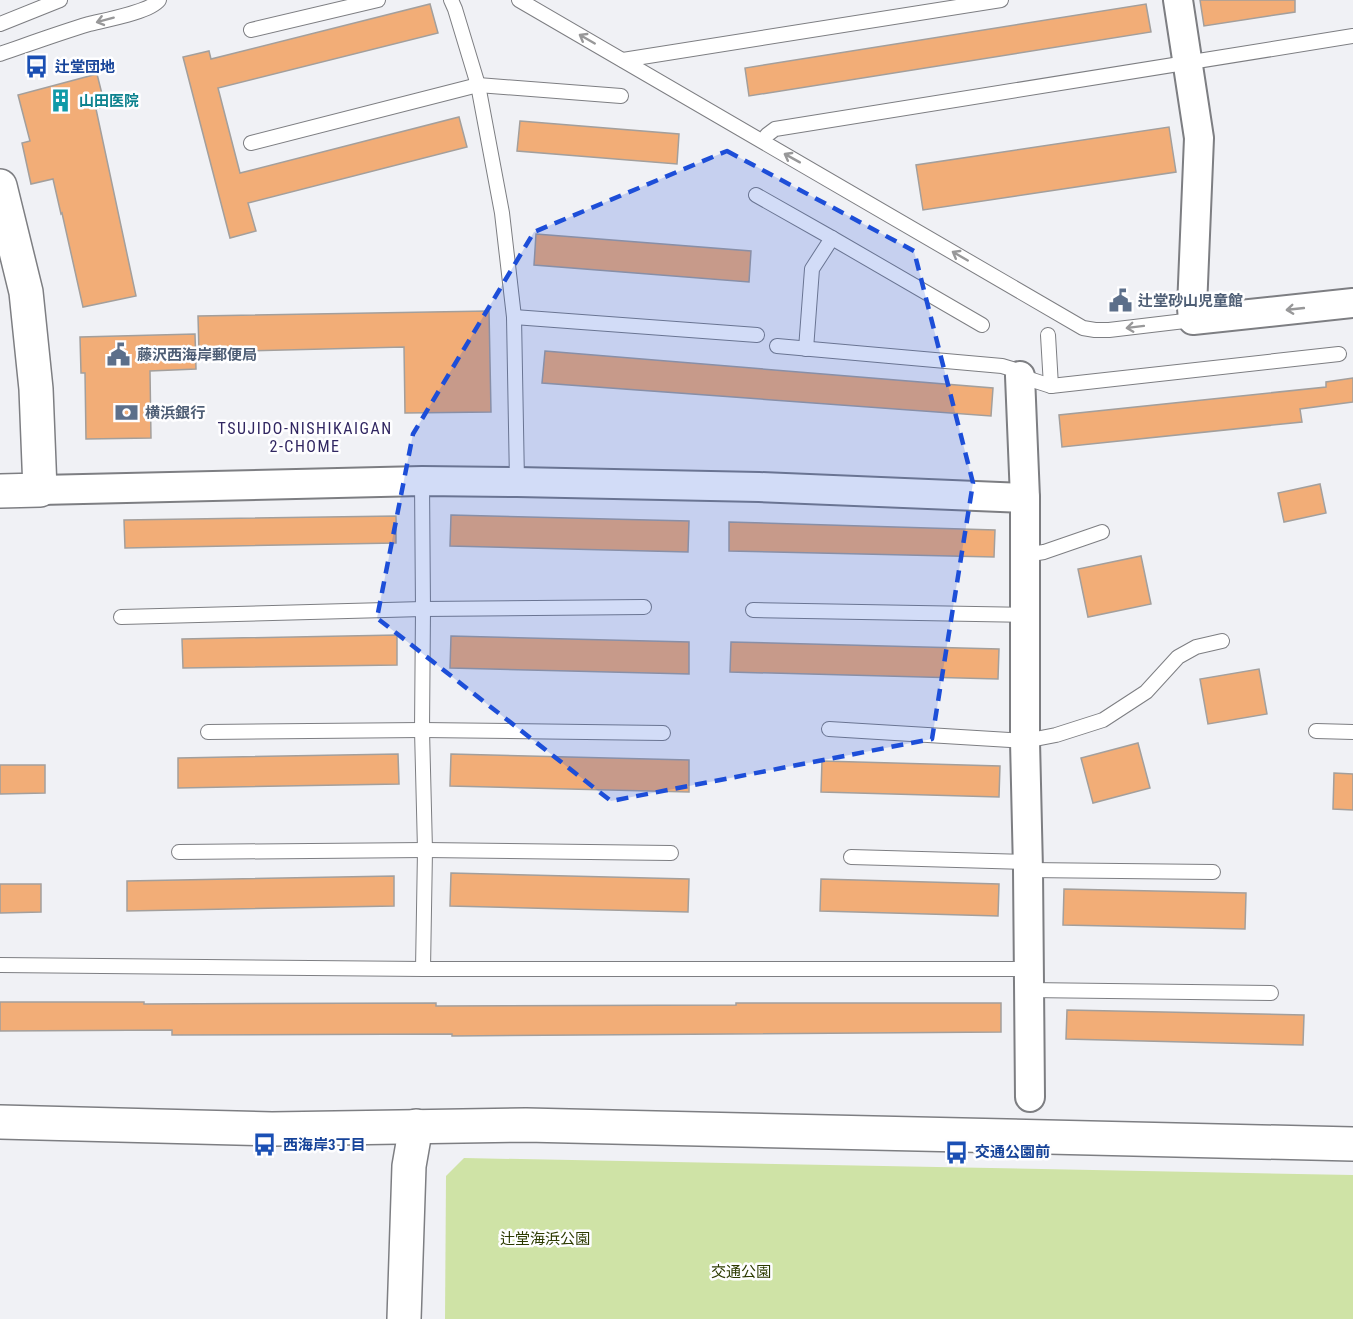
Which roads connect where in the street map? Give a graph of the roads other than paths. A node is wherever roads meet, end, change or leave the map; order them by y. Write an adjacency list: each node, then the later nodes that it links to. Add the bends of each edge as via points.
1 (60, 0): 8 (lane)
2 (159, 0): 11 (lane, one-way to 11, via 138,12)
3 (378, 0): 9 (lane)
4 (451, 0): 14 (lane)
5 (519, 0): 12 (lane, one-way to 5)
6 (1000, 0): 12 (lane)
7 (1178, 0): 13 (street)
8 (0, 24)
9 (251, 30)
10 (1353, 36): 13 (lane)
11 (0, 54)
12 (623, 60): 23 (lane, one-way to 12, via 1109,330 1083,327)
13 (1187, 63): 16 (lane, via 776,129); 23 (street, via 1199,138)
14 (478, 85): 15 (lane); 17 (lane); 22 (lane, via 502,213)
15 (621, 96)
16 (767, 135)
17 (251, 143)
18 (0, 186): 34 (street, via 26,292 36,389)
19 (756, 195): 20 (lane)
20 (832, 238): 24 (lane); 28 (lane, via 812,269)
21 (1353, 303): 23 (street, one-way to 23)
22 (514, 317): 25 (lane); 33 (lane)
23 (1193, 320)
24 (982, 325)
25 (757, 335)
26 (1048, 335): 31 (lane)
27 (777, 346): 28 (lane)
28 (806, 349): 30 (lane, via 1002,366)
29 (1340, 354): 31 (lane)
30 (1020, 376): 31 (lane); 36 (street)
31 (1051, 386)
32 (422, 481): 33 (street); 34 (street); 40 (lane)
33 (517, 482): 36 (street)
34 (40, 490): 35 (street)
35 (0, 491)
36 (1025, 498): 38 (street)
37 (1102, 532): 38 (lane)
38 (1025, 555): 42 (street)
39 (644, 607): 40 (lane)
40 (423, 609): 43 (lane); 46 (lane)
41 (753, 610): 42 (lane)
42 (1026, 615): 51 (street)
43 (121, 617)
44 (1222, 641): 51 (lane, via 1196,647 1178,657 1146,692 1103,720)
45 (829, 729): 51 (lane)
46 (422, 730): 48 (lane); 50 (lane); 52 (lane)
47 (1316, 731): 49 (lane)
48 (208, 732)
49 (1353, 732)
50 (663, 733)
51 (1025, 741): 56 (street)
52 (425, 850): 53 (lane); 54 (lane); 59 (lane)
53 (179, 852)
54 (671, 853)
55 (851, 857): 56 (lane)
56 (1028, 866): 57 (lane); 60 (street)
57 (1213, 872)
58 (0, 965): 59 (lane)
59 (423, 969): 60 (lane)
60 (1028, 980): 61 (lane); 62 (street)
61 (1271, 993)
62 (1030, 1097)
63 (0, 1122): 64 (street, via 272,1129)
64 (416, 1126): 65 (street, via 526,1125); 66 (street, via 409,1166)
65 (1353, 1144)
66 (404, 1319)

